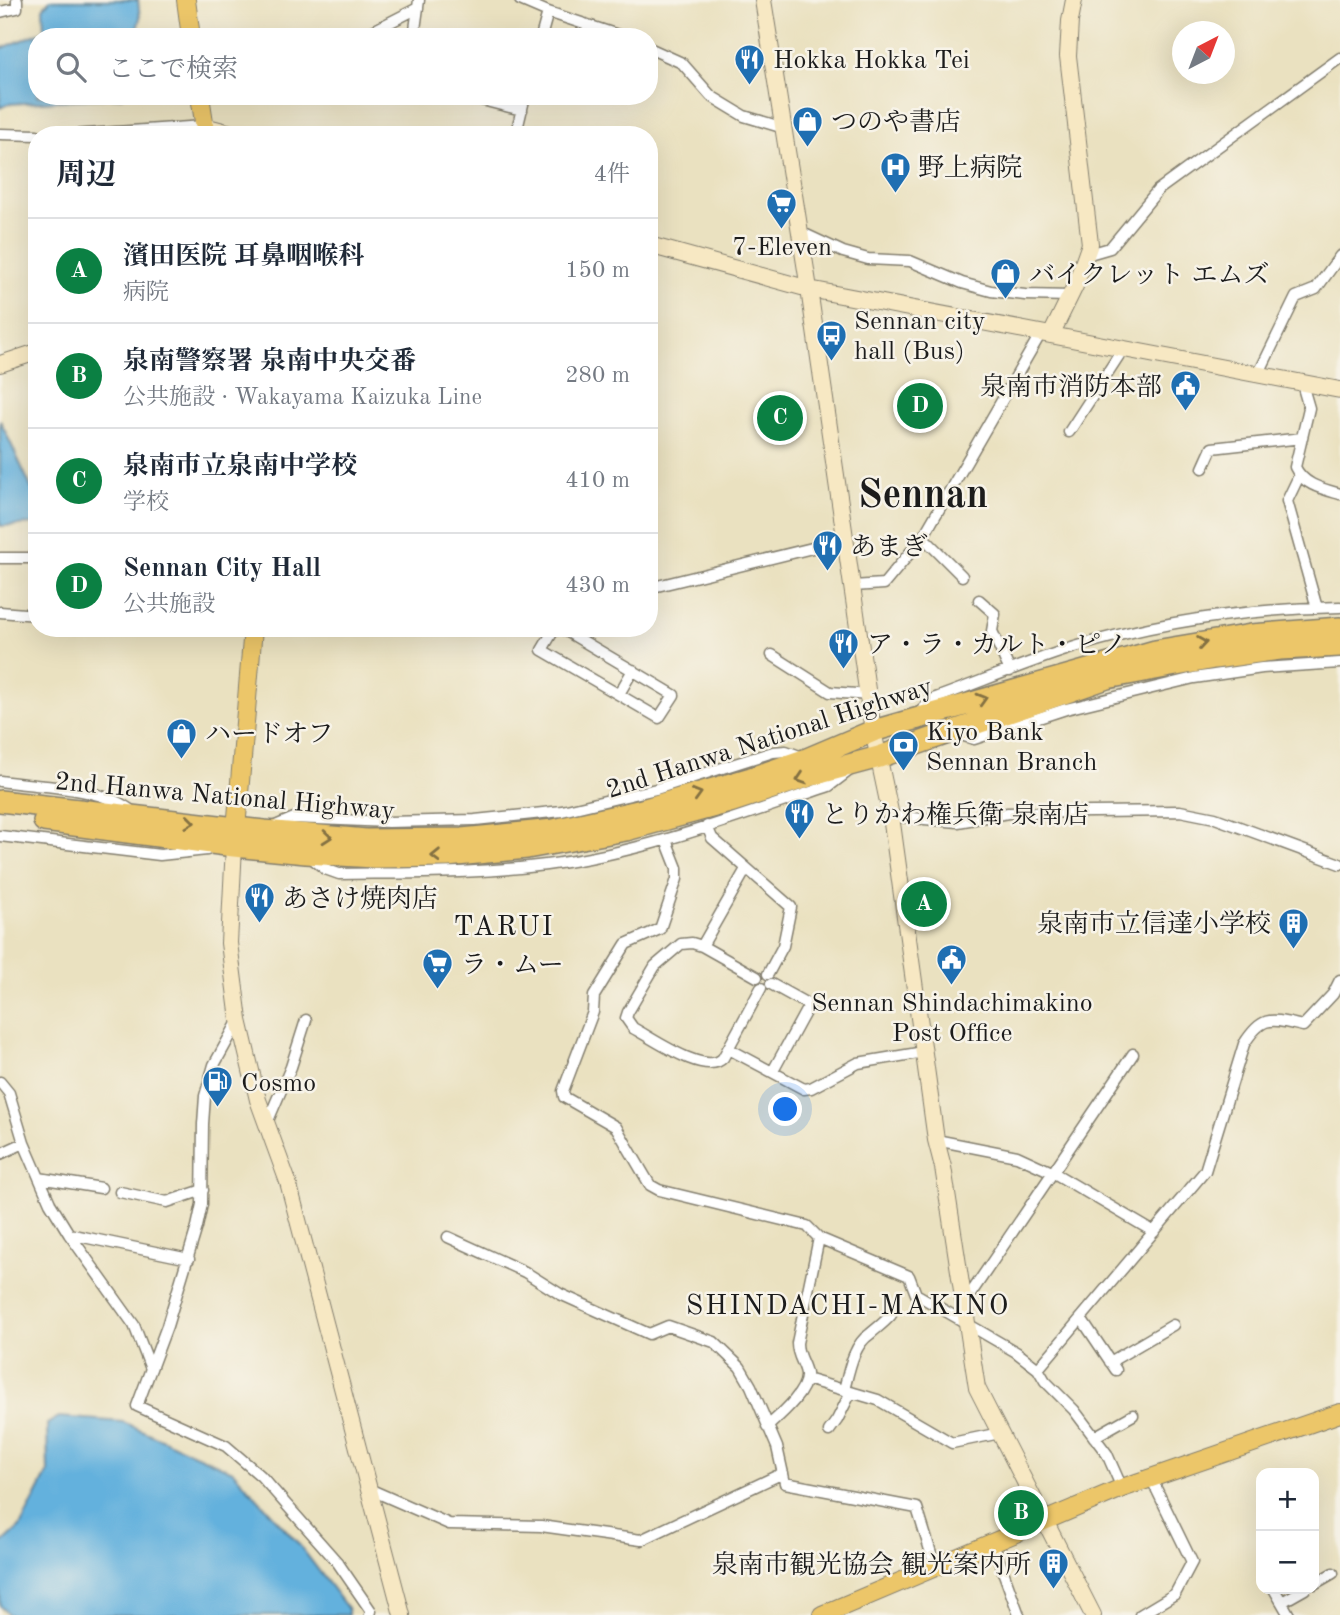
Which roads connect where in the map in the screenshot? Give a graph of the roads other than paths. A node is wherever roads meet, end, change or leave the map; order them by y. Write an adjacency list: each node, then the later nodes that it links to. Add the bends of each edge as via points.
1 (17, 0): 7 (street, via 17,8)
2 (186, 0): 9 (main road)
3 (520, 0): 8 (street)
4 (763, 0): 22 (street)
5 (1074, 0): 27 (street, via 1069,56 1089,231)
6 (418, 4): 10 (street); 11 (street)
7 (0, 12)
8 (548, 12): 12 (street); 13 (street)
9 (190, 28)
10 (378, 28)
11 (415, 28)
12 (544, 28)
13 (597, 28)
14 (658, 52): 22 (street, via 682,63 711,96 744,116)
15 (1340, 58): 27 (street, via 1171,180 1110,248)
16 (201, 105): 21 (main road)
17 (502, 105): 19 (street)
18 (523, 105): 19 (street)
19 (522, 110): 20 (street)
20 (517, 125)
21 (204, 126)
22 (784, 128): 25 (street)
23 (0, 134): 24 (street)
24 (28, 135)
25 (798, 231): 29 (street); 30 (street, via 842,252 910,261 991,291)
26 (658, 248): 29 (street)
27 (1086, 256): 30 (street)
28 (1340, 256): 35 (street, via 1316,289 1296,297)
29 (809, 289): 31 (street); 44 (street)
30 (1071, 296): 31 (street)
31 (1046, 334): 32 (street); 43 (street)
32 (1124, 349): 35 (street); 38 (street)
33 (28, 355): 34 (street)
34 (0, 364)
35 (1258, 375): 36 (street)
36 (1302, 384): 37 (street); 39 (street, via 1309,408)
37 (1340, 390)
38 (1069, 432)
39 (1302, 438): 40 (street, via 1212,448); 41 (street, via 1295,467)
40 (1203, 468)
41 (1299, 476): 42 (street); 52 (street, via 1287,501)
42 (1340, 494)
43 (923, 537): 47 (street); 49 (street, via 884,584)
44 (845, 540): 48 (street); 49 (street)
45 (0, 558): 46 (street)
46 (28, 558)
47 (962, 576)
48 (658, 586)
49 (853, 586): 67 (street)
50 (979, 600): 65 (street, via 995,614 992,631)
51 (1340, 607): 52 (street)
52 (1317, 608): 65 (street, via 1227,615 1149,628 1075,647)
53 (0, 612): 54 (street)
54 (28, 614)
55 (1340, 628): 68 (highway, 2nd Hanwa National Highway, one-way to 55, via 1155,650 1251,635)
56 (252, 637): 79 (main road)
57 (550, 637): 66 (street, via 542,650)
58 (577, 637): 60 (street)
59 (584, 637): 60 (street)
60 (582, 640): 64 (street)
61 (1340, 646): 70 (highway, 2nd Hanwa National Highway, via 1280,649 1107,678)
62 (772, 655): 67 (street, via 830,692)
63 (1340, 663): 70 (street, via 1194,678 1066,709 974,739)
64 (632, 670): 66 (street); 66 (street, via 674,695 659,718)
65 (1010, 671): 68 (street, via 933,699)
66 (619, 694)
67 (869, 695): 69 (street)
68 (912, 720): 69 (highway, 2nd Hanwa National Highway)
69 (873, 731): 71 (street); 79 (highway, 2nd Hanwa National Highway, via 807,759 638,811 554,830 462,839 366,840 264,831)
70 (953, 733): 71 (highway, 2nd Hanwa National Highway)
71 (870, 759): 76 (street); 77 (street, via 829,786); 81 (highway, 2nd Hanwa National Highway, one-way to 81, via 626,830 527,848 447,856)
72 (0, 781): 75 (street, via 101,794)
73 (0, 801): 75 (highway, 2nd Hanwa National Highway)
74 (0, 815): 79 (highway, 2nd Hanwa National Highway)
75 (138, 816): 79 (highway, 2nd Hanwa National Highway, one-way to 79)
76 (891, 816): 82 (street, via 958,822 1008,813 1180,811 1215,818); 91 (street)
77 (707, 826): 80 (street); 83 (street, via 712,838)
78 (0, 836): 79 (street, via 160,855)
79 (235, 837): 81 (highway, 2nd Hanwa National Highway); 88 (street, via 229,943)
80 (666, 840): 81 (street, via 548,865 433,873 338,874); 108 (street, via 677,879 660,929 626,944 594,996 593,1012 564,1097 616,1127 650,1185 659,1190 807,1226)
81 (306, 853)
82 (1340, 864)
83 (746, 869): 84 (street); 86 (street, via 791,907 783,946)
84 (702, 946): 86 (street); 90 (street, via 681,943 655,967 626,1018 633,1028 697,1063 719,1063)
85 (1340, 980): 87 (street)
86 (764, 981): 90 (street); 93 (street, via 809,1005)
87 (1336, 996): 105 (street, via 1303,1026 1270,1018 1252,1030 1205,1171)
88 (239, 1020): 96 (street); 103 (street, via 214,1065 205,1096)
89 (306, 1020): 96 (street)
90 (729, 1049): 93 (street)
91 (924, 1052): 93 (street, via 858,1063 804,1089); 97 (street)
92 (1133, 1054): 100 (street)
93 (773, 1071)
94 (0, 1082): 95 (street)
95 (5, 1101): 98 (street)
96 (267, 1124): 128 (street, via 288,1181)
97 (936, 1140): 100 (street, via 1017,1156); 110 (street)
98 (24, 1143): 99 (street); 101 (street)
99 (0, 1154)
100 (1054, 1173): 105 (street); 110 (street)
101 (39, 1178): 102 (street); 106 (street)
102 (101, 1188)
103 (202, 1190): 104 (street, via 167,1202); 109 (street)
104 (120, 1192)
105 (1154, 1232): 112 (street)
106 (69, 1234): 109 (street); 115 (street, via 134,1325)
107 (449, 1237): 121 (street, via 649,1334 668,1326 713,1342 740,1367)
108 (819, 1238): 113 (street, via 909,1276 916,1294); 117 (street, via 796,1343)
109 (190, 1259): 115 (street)
110 (963, 1305): 113 (street)
111 (891, 1315): 118 (street, via 855,1353)
112 (1081, 1318): 114 (street, via 1113,1366); 116 (street)
113 (967, 1324): 116 (street); 123 (street, via 977,1388)
114 (1173, 1325)
115 (151, 1369): 137 (street, via 137,1406 226,1447 261,1476 338,1563)
116 (1038, 1369): 124 (street)
117 (806, 1379): 118 (street); 121 (street, via 790,1407)
118 (847, 1391): 122 (street); 123 (street, via 878,1400 952,1443)
119 (1340, 1413): 126 (main road)
120 (1133, 1415): 124 (street)
121 (767, 1427): 125 (street)
122 (829, 1431)
123 (1000, 1433): 129 (street)
124 (1094, 1437): 127 (street)
125 (783, 1473): 128 (street, via 641,1540 541,1526 449,1524); 131 (street, via 785,1483 917,1508)
126 (1152, 1478): 127 (main road); 142 (street, via 1192,1562 1175,1594)
127 (1122, 1488): 129 (main road)
128 (369, 1489): 138 (street)
129 (1045, 1519): 130 (main road); 141 (street)
130 (992, 1541): 131 (main road); 140 (street)
131 (935, 1566): 139 (main road)
132 (1333, 1573): 133 (street)
133 (1319, 1581)
134 (1277, 1594): 136 (street)
135 (1296, 1594): 136 (street)
136 (1282, 1602): 143 (street)
137 (370, 1615)
138 (402, 1615)
139 (822, 1615)
140 (1019, 1615)
141 (1093, 1615)
142 (1140, 1615)
143 (1289, 1615)

